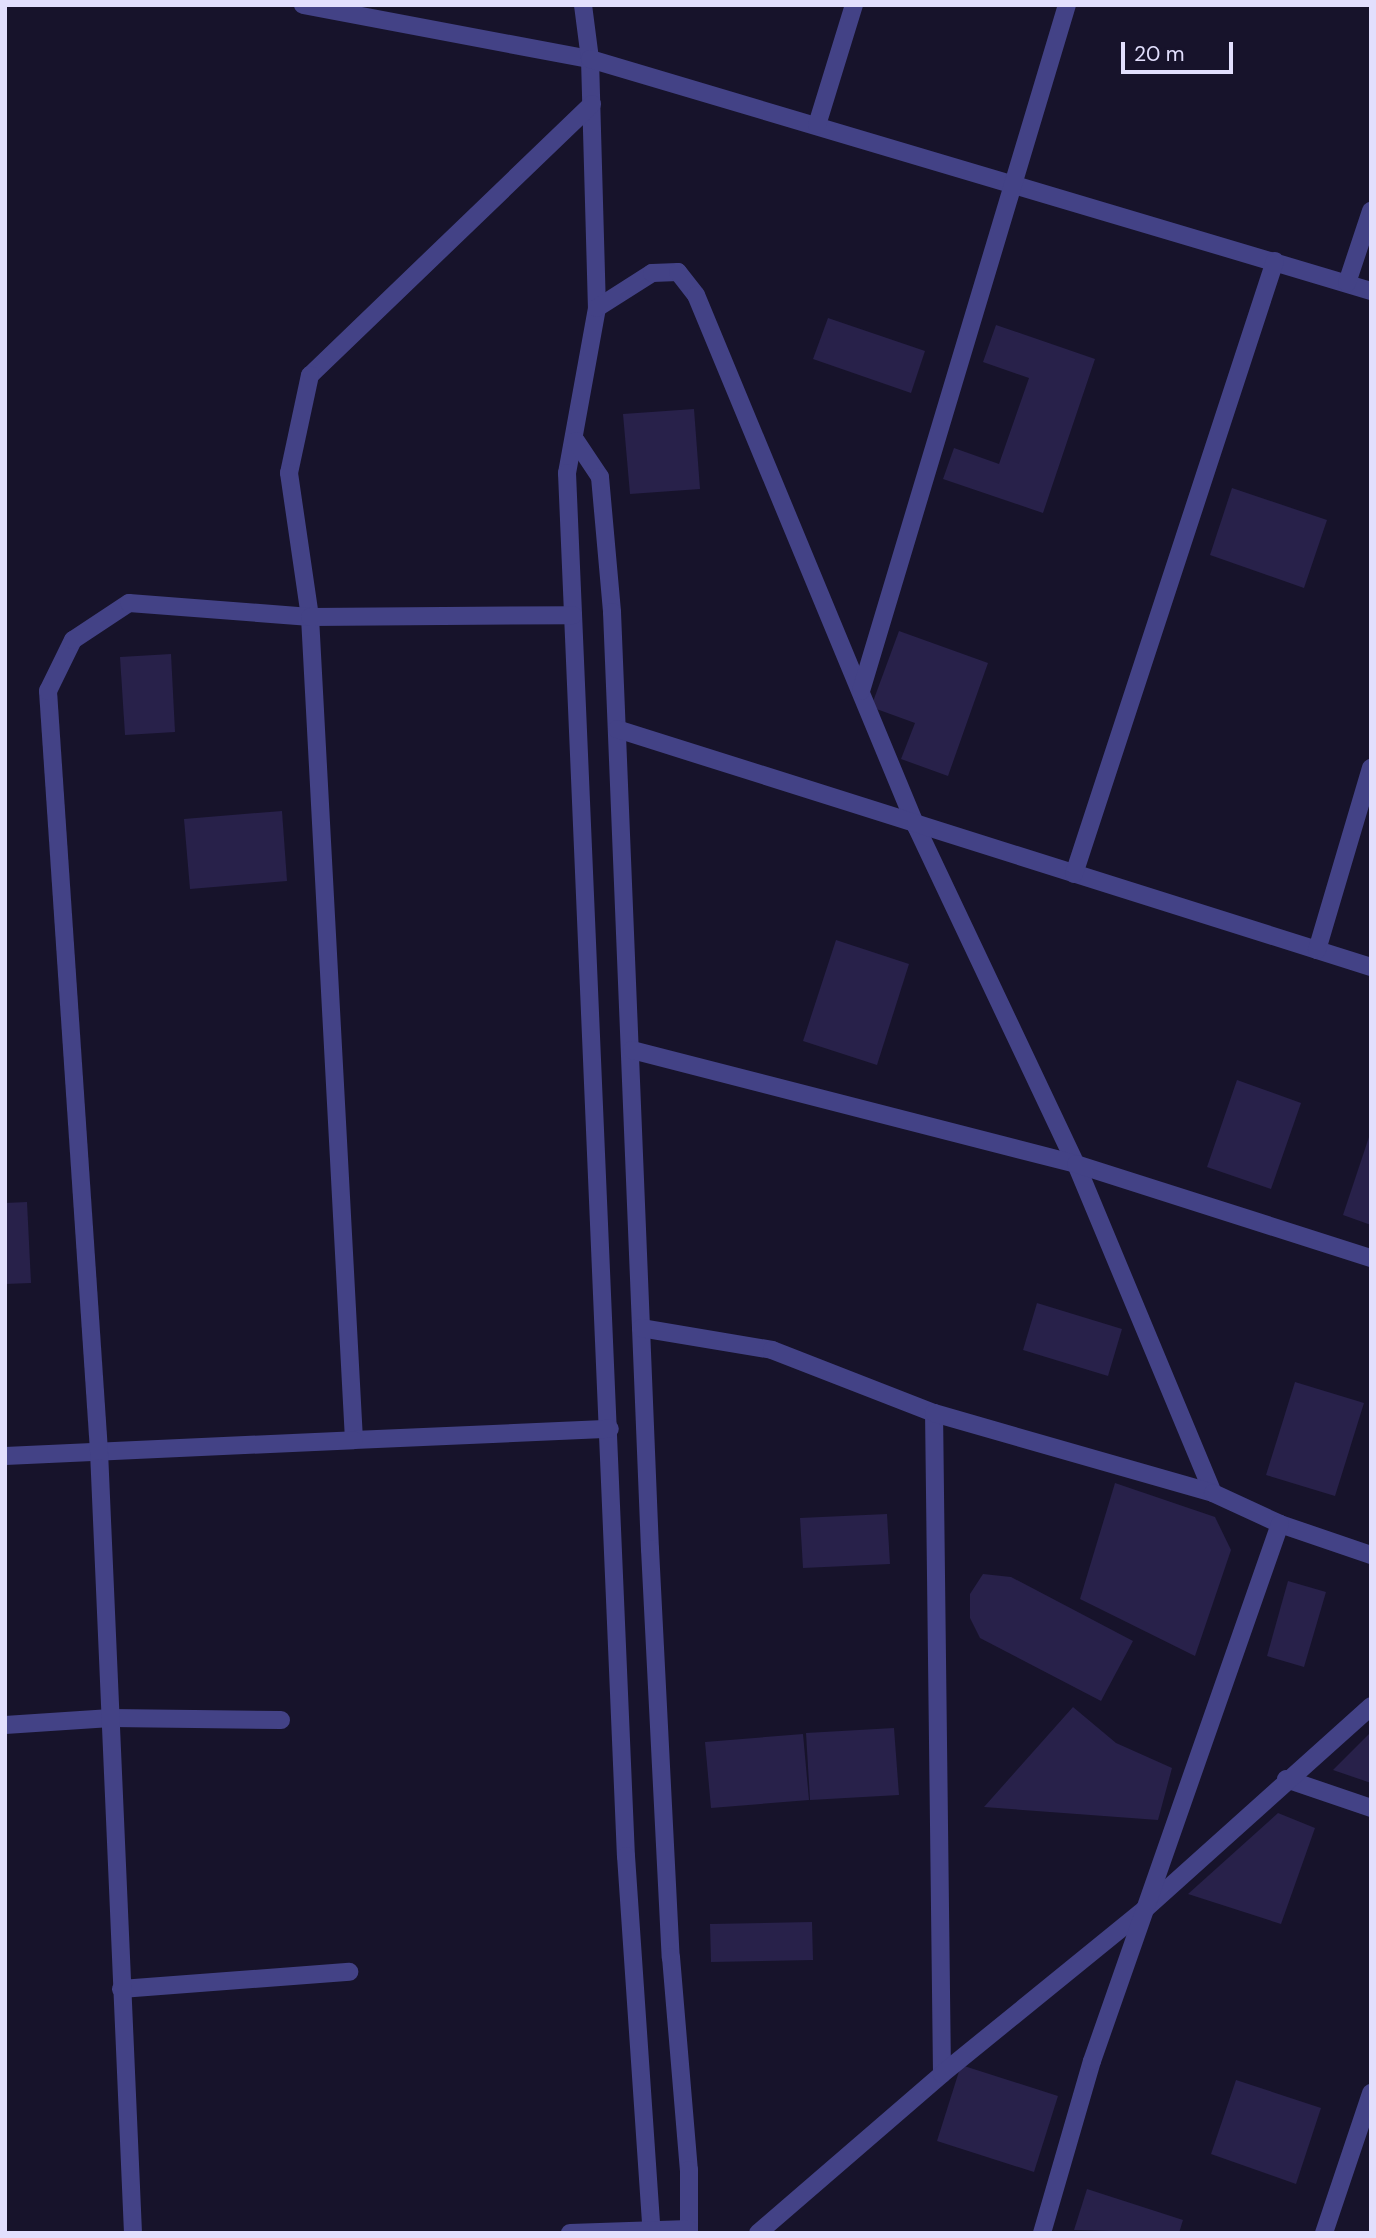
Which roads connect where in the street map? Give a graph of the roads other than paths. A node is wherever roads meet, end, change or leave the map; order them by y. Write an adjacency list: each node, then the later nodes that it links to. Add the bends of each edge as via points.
1 (303, 5): 5 (street)
2 (583, 5): 5 (street)
3 (854, 5): 7 (street)
4 (1067, 5): 8 (street)
5 (590, 58): 6 (street); 7 (street)
6 (592, 104): 13 (street); 16 (street, via 310,375 289,473)
7 (817, 125): 8 (street)
8 (1016, 183): 10 (street); 17 (street)
9 (1371, 211): 11 (street)
10 (1275, 261): 11 (street); 21 (street)
11 (1348, 283): 12 (street)
12 (1371, 291)
13 (597, 308): 14 (street); 17 (street, via 652,273 678,272 696,295)
14 (576, 441): 15 (street, via 567,473); 18 (street, via 600,477)
15 (573, 615): 16 (street); 29 (street)
16 (310, 617): 30 (street); 31 (street, via 129,603 73,640 48,691)
17 (861, 691): 20 (street)
18 (617, 729): 20 (street); 24 (street)
19 (1371, 768): 22 (street)
20 (916, 826): 21 (street); 25 (street)
21 (1074, 874): 22 (street)
22 (1317, 950): 23 (street)
23 (1371, 967)
24 (632, 1050): 25 (street); 27 (street)
25 (1076, 1164): 26 (street); 33 (street)
26 (1371, 1258)
27 (640, 1328): 28 (street, via 772,1350); 48 (street)
28 (934, 1413): 33 (street); 45 (street)
29 (610, 1429): 30 (street); 47 (street, via 626,1856)
30 (354, 1440): 31 (street)
31 (99, 1451): 32 (street); 37 (street)
32 (5, 1456)
33 (1213, 1493): 34 (street)
34 (1280, 1524): 35 (street); 42 (street)
35 (1371, 1555)
36 (1371, 1706): 40 (street)
37 (111, 1718): 38 (street); 39 (street); 44 (street)
38 (281, 1720)
39 (5, 1725)
40 (1286, 1779): 41 (street); 42 (street)
41 (1371, 1808)
42 (1144, 1910): 45 (street); 52 (street, via 1091,2061)
43 (349, 1972): 44 (street)
44 (121, 1989): 49 (street)
45 (942, 2074): 51 (street)
46 (1371, 2093): 53 (street)
47 (652, 2231): 48 (street); 50 (street)
48 (689, 2231)
49 (132, 2233)
50 (570, 2233)
51 (758, 2233)
52 (1042, 2233)
53 (1324, 2233)

